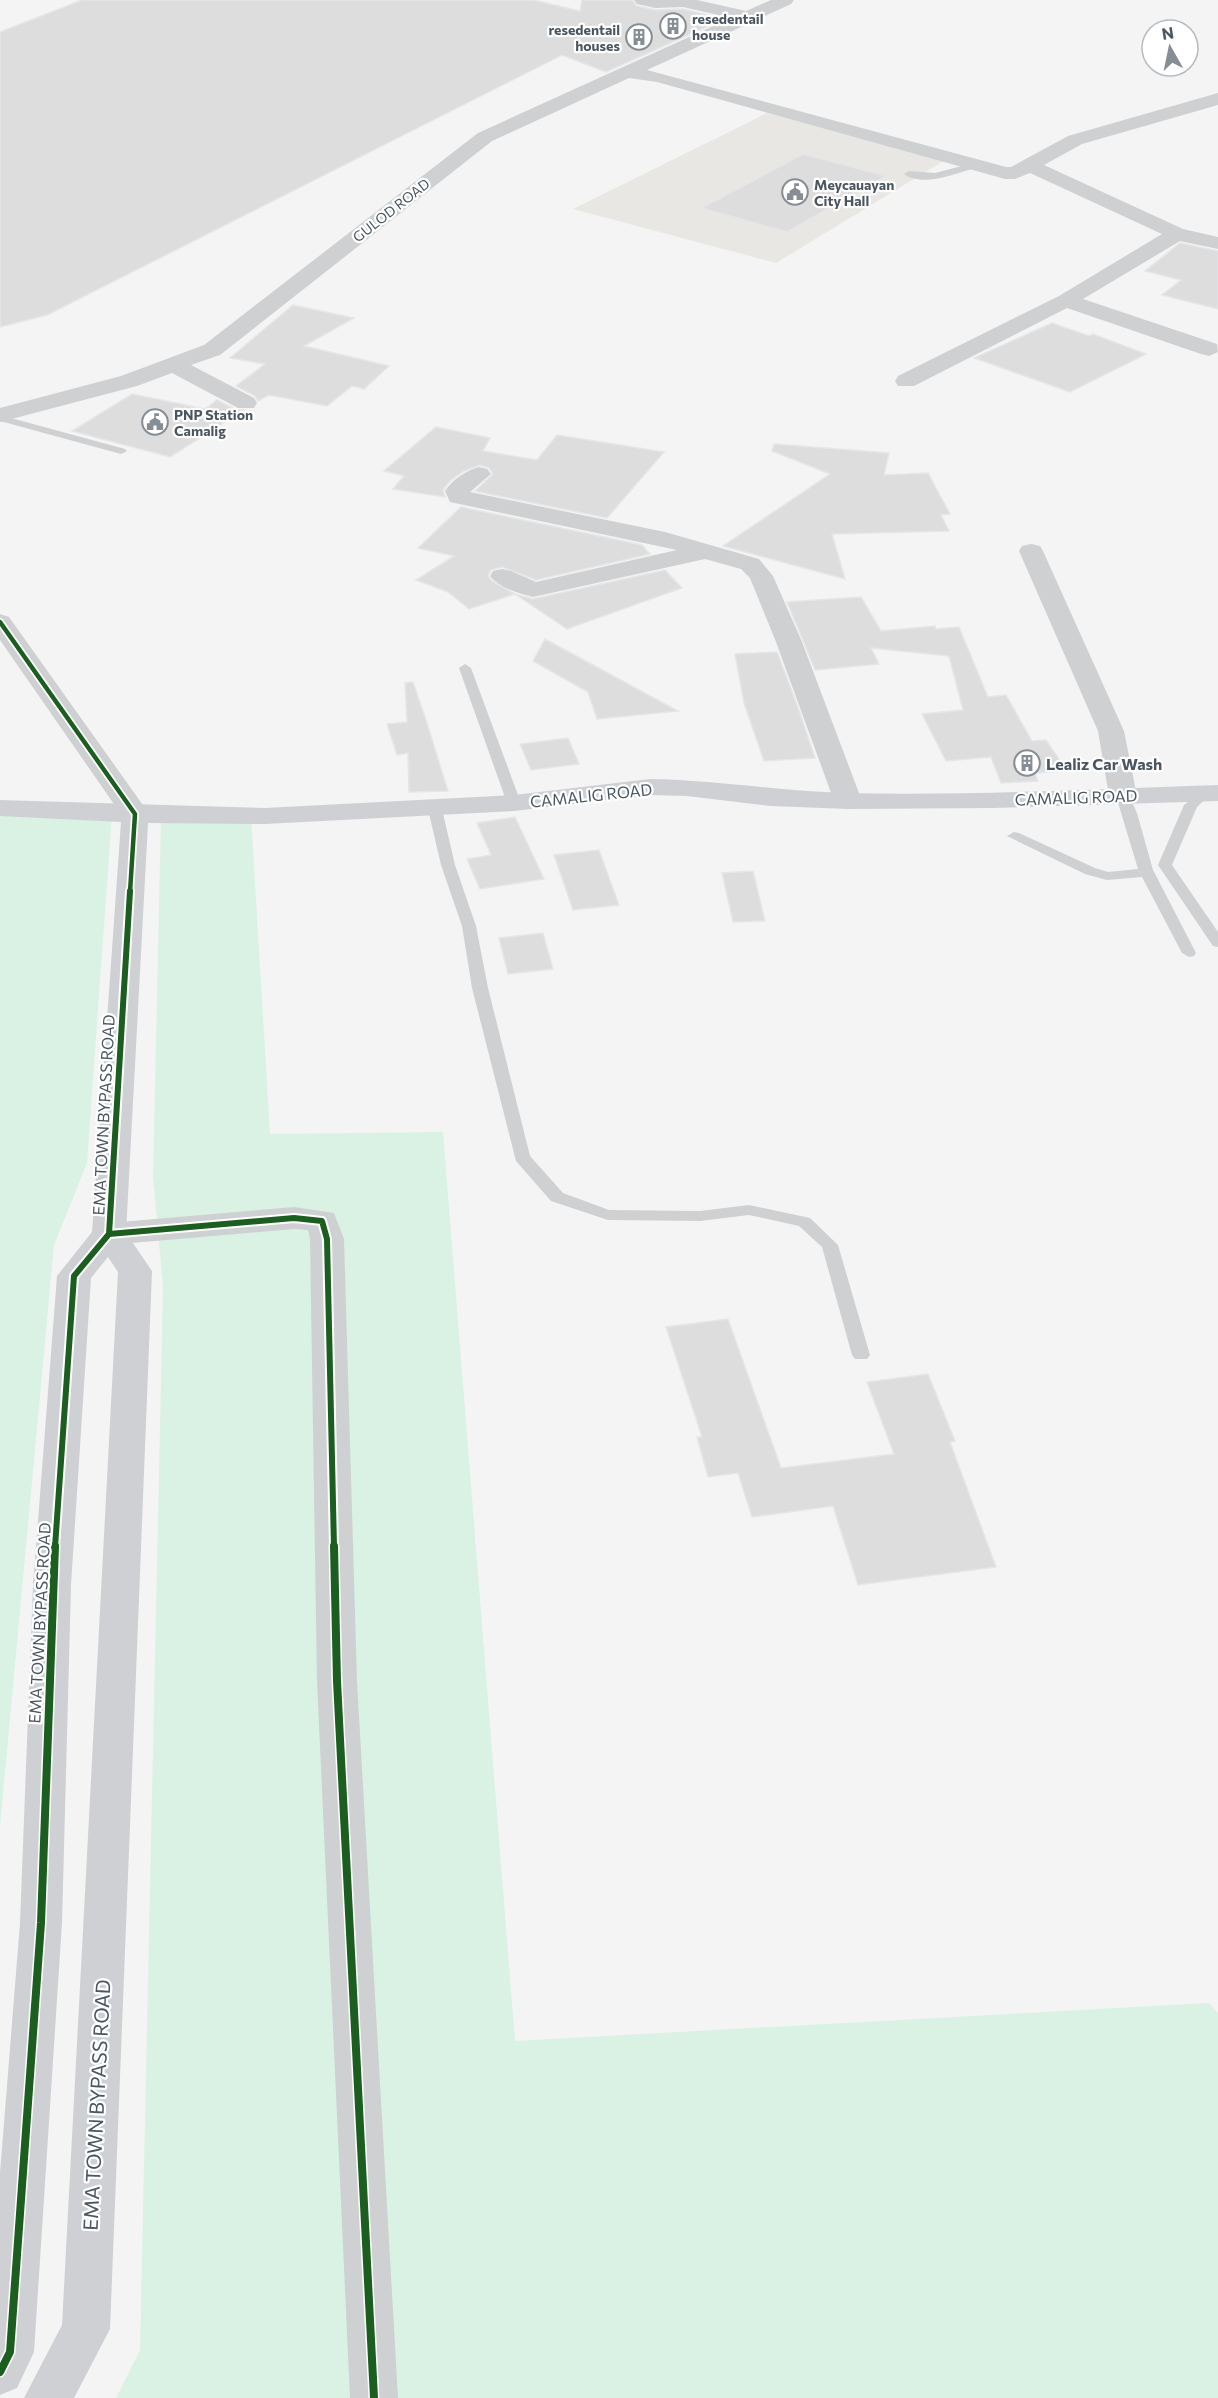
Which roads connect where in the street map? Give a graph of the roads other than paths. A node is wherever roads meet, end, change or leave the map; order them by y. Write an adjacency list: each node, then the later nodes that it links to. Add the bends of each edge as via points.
1 (643, 0): 3 (street, via 683,2)
2 (785, 0): 3 (street, GULOD ROAD)
3 (749, 17): 4 (street, GULOD ROAD)
4 (625, 72): 7 (street, via 658,77); 13 (street, GULOD ROAD, via 485,137 212,350)
5 (1218, 99): 6 (street, via 1075,140)
6 (1029, 165): 7 (street, via 1015,173); 9 (street)
7 (973, 166): 8 (lane, via 941,177)
8 (909, 174)
9 (1177, 234): 10 (street); 11 (street)
10 (1218, 243)
11 (1066, 300): 12 (street); 14 (street)
12 (1209, 349)
13 (174, 364): 15 (street); 16 (street, GULOD ROAD, via 129,381)
14 (906, 381)
15 (246, 403)
16 (0, 416): 17 (lane)
17 (121, 451)
18 (478, 474): 19 (street, via 457,491 458,497 665,539)
19 (706, 551): 21 (street, via 533,590); 26 (street, via 750,564 761,576)
20 (1031, 551): 25 (street, via 1111,731)
21 (502, 576)
22 (0, 622): 30 (street)
23 (465, 668): 27 (lane)
24 (1212, 793): 25 (street, CAMALIG ROAD); 33 (lane, via 1191,805 1165,865)
25 (1123, 796): 26 (street, CAMALIG ROAD); 32 (lane, via 1131,810 1134,838)
26 (848, 801): 27 (street, CAMALIG ROAD, via 650,787)
27 (514, 803): 29 (street, CAMALIG ROAD)
28 (0, 808): 30 (street, CAMALIG ROAD)
29 (435, 808): 30 (street, CAMALIG ROAD, via 265,816); 36 (lane, via 448,865 469,926 480,988 522,1157 557,1197 608,1215 700,1216 749,1210 804,1222 830,1245)
30 (135, 814): 35 (street, EMA TOWN BYPASS ROAD)
31 (1014, 836): 32 (lane, via 1090,872 1107,876)
32 (1147, 873): 34 (lane)
33 (1218, 943)
34 (1189, 953)
35 (109, 1234): 37 (street, EMA TOWN BYPASS ROAD, via 74,1276 52,1585 41,1923 10,2352); 38 (street, EMA TOWN BYPASS ROAD, via 135,1271 86,2329); 39 (street, via 294,1218 322,1221 327,1239 337,1682)
36 (861, 1355)
37 (0, 2372)
38 (48, 2398)
39 (374, 2398)

